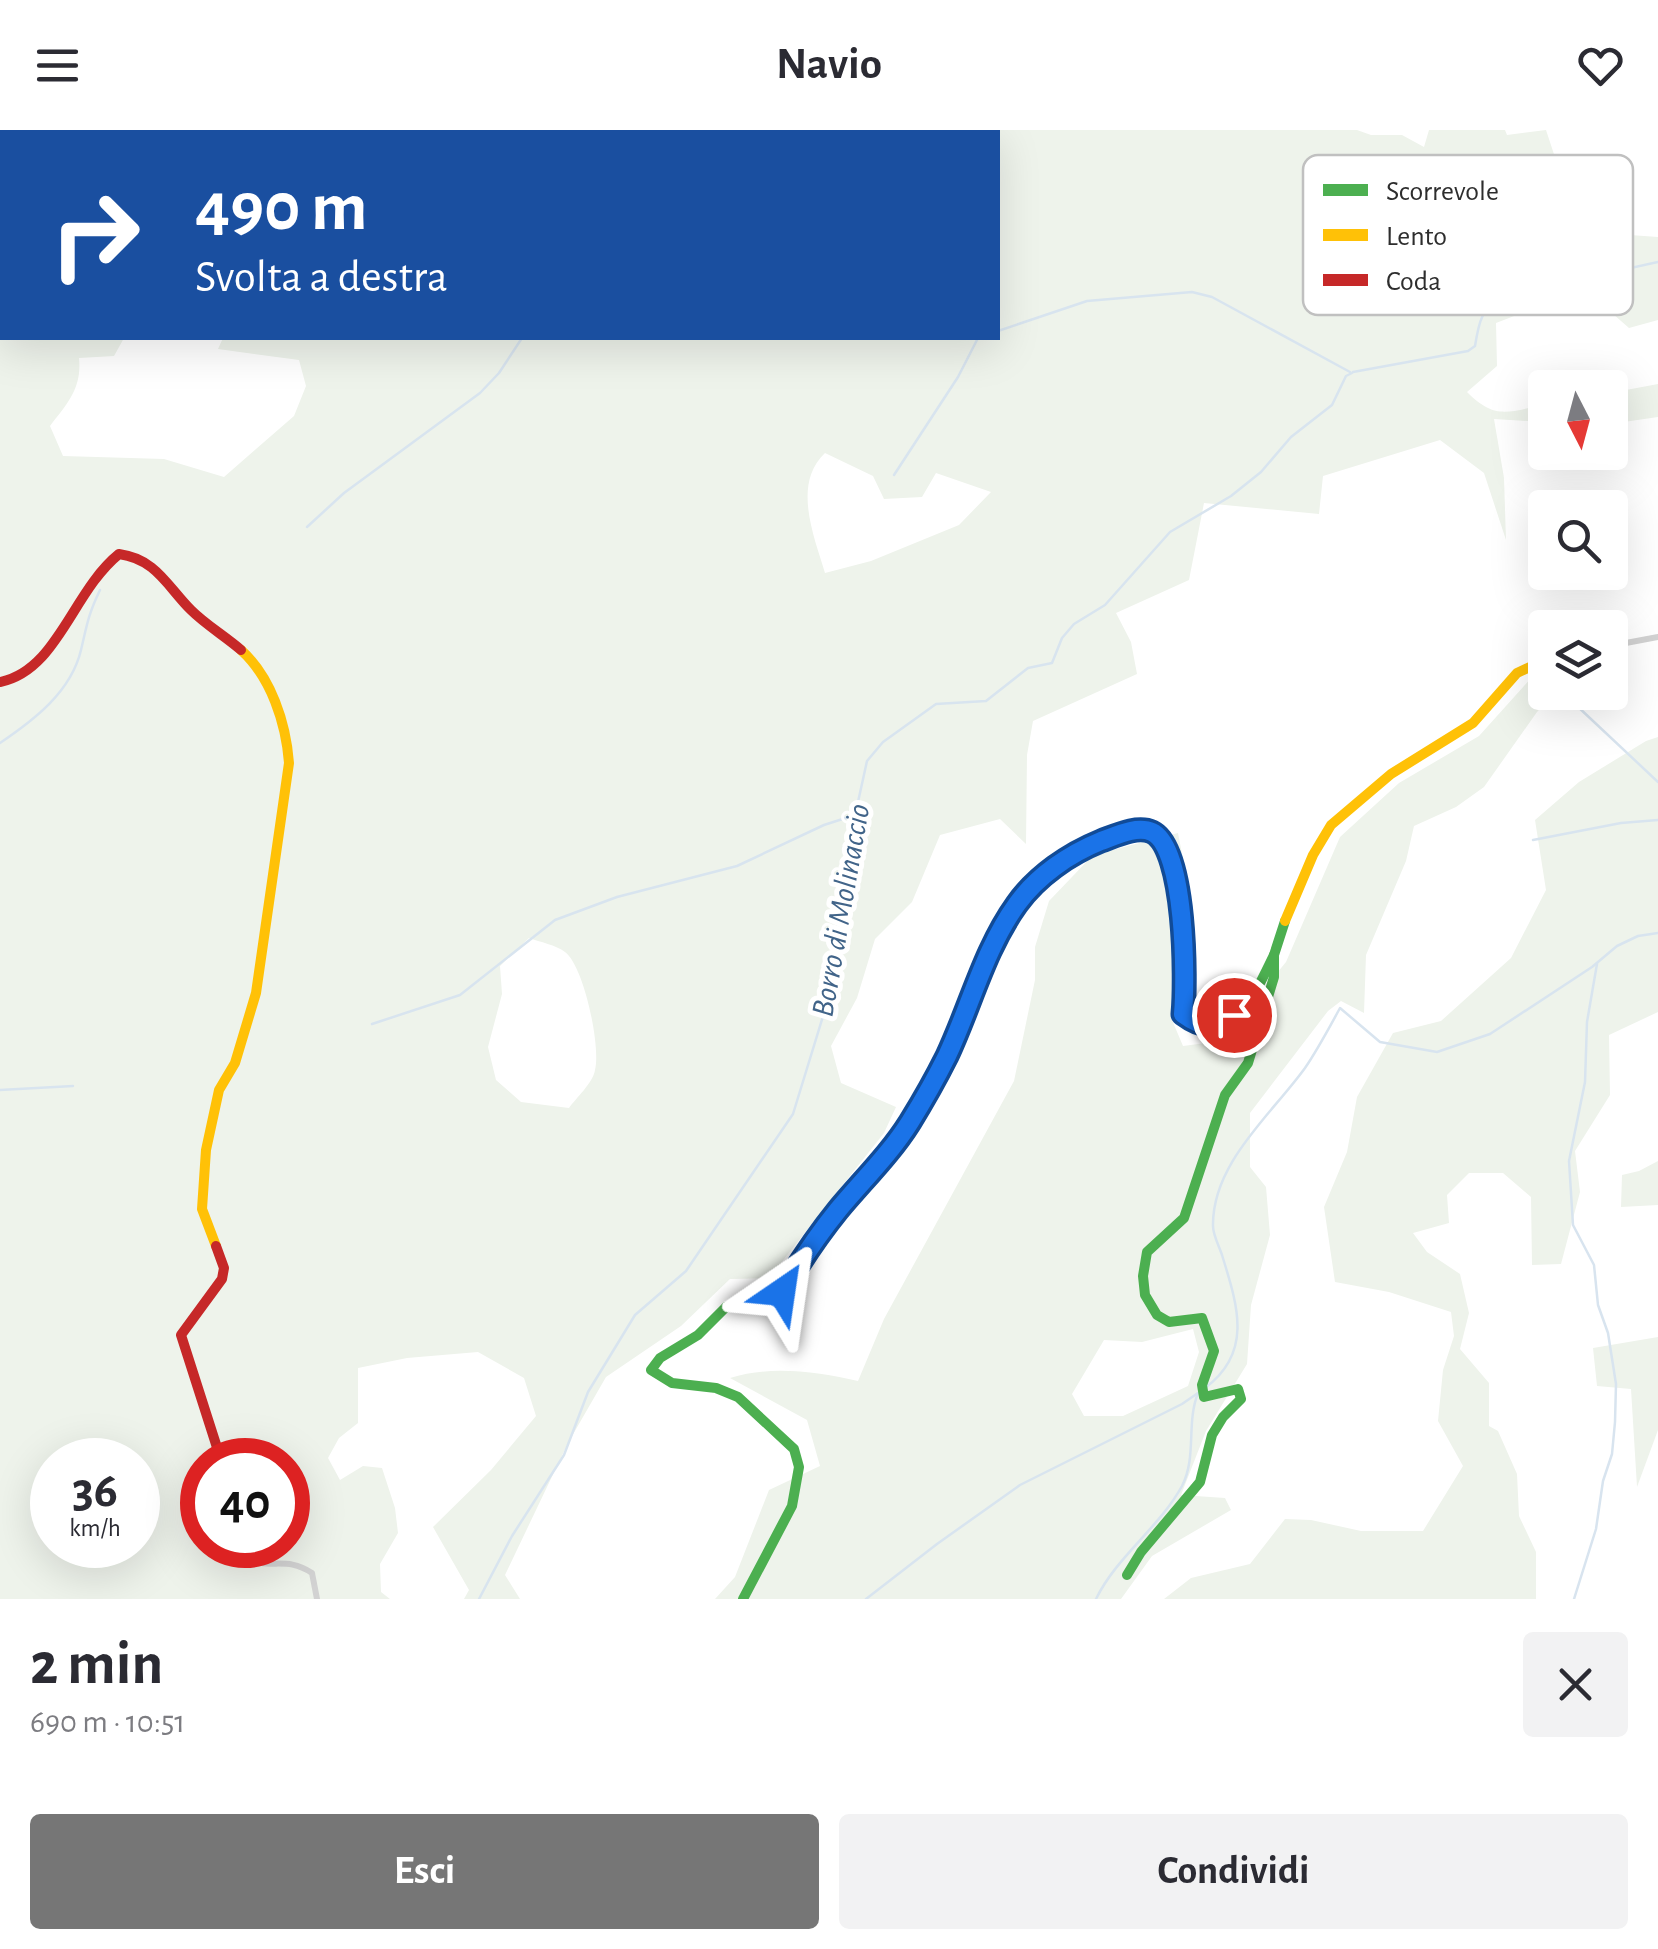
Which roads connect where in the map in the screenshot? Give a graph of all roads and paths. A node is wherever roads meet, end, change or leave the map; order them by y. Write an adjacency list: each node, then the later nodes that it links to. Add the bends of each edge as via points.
1 (1658, 638): 2 (street)
2 (1628, 643)
3 (1528, 668): 5 (street, via 1473,723 1391,774 1331,826 1312,855)
4 (0, 682): 6 (street, via 44,656 92,578 120,554 130,555 147,558 192,610 254,662 284,730 288,768 263,955 206,1150 202,1209 224,1277 181,1335)
5 (1274, 954): 8 (street, via 1274,977 1248,1063 1225,1095 1184,1218 1147,1252 1143,1276 1157,1315 1169,1322 1202,1318 1214,1351 1204,1397 1238,1389 1242,1399 1212,1436 1200,1482); 10 (street, via 1252,1000 1234,1015 1216,1026 1198,1025 1183,1014 1186,951 1177,888 1169,855 1150,830 1082,849 1020,900 911,1120 782,1292 728,1305 651,1370 668,1382 745,1399 793,1447 800,1471 791,1508)
6 (214, 1438)
7 (304, 1568): 9 (street, via 312,1573)
8 (1127, 1574)
9 (317, 1599)
10 (743, 1599)

